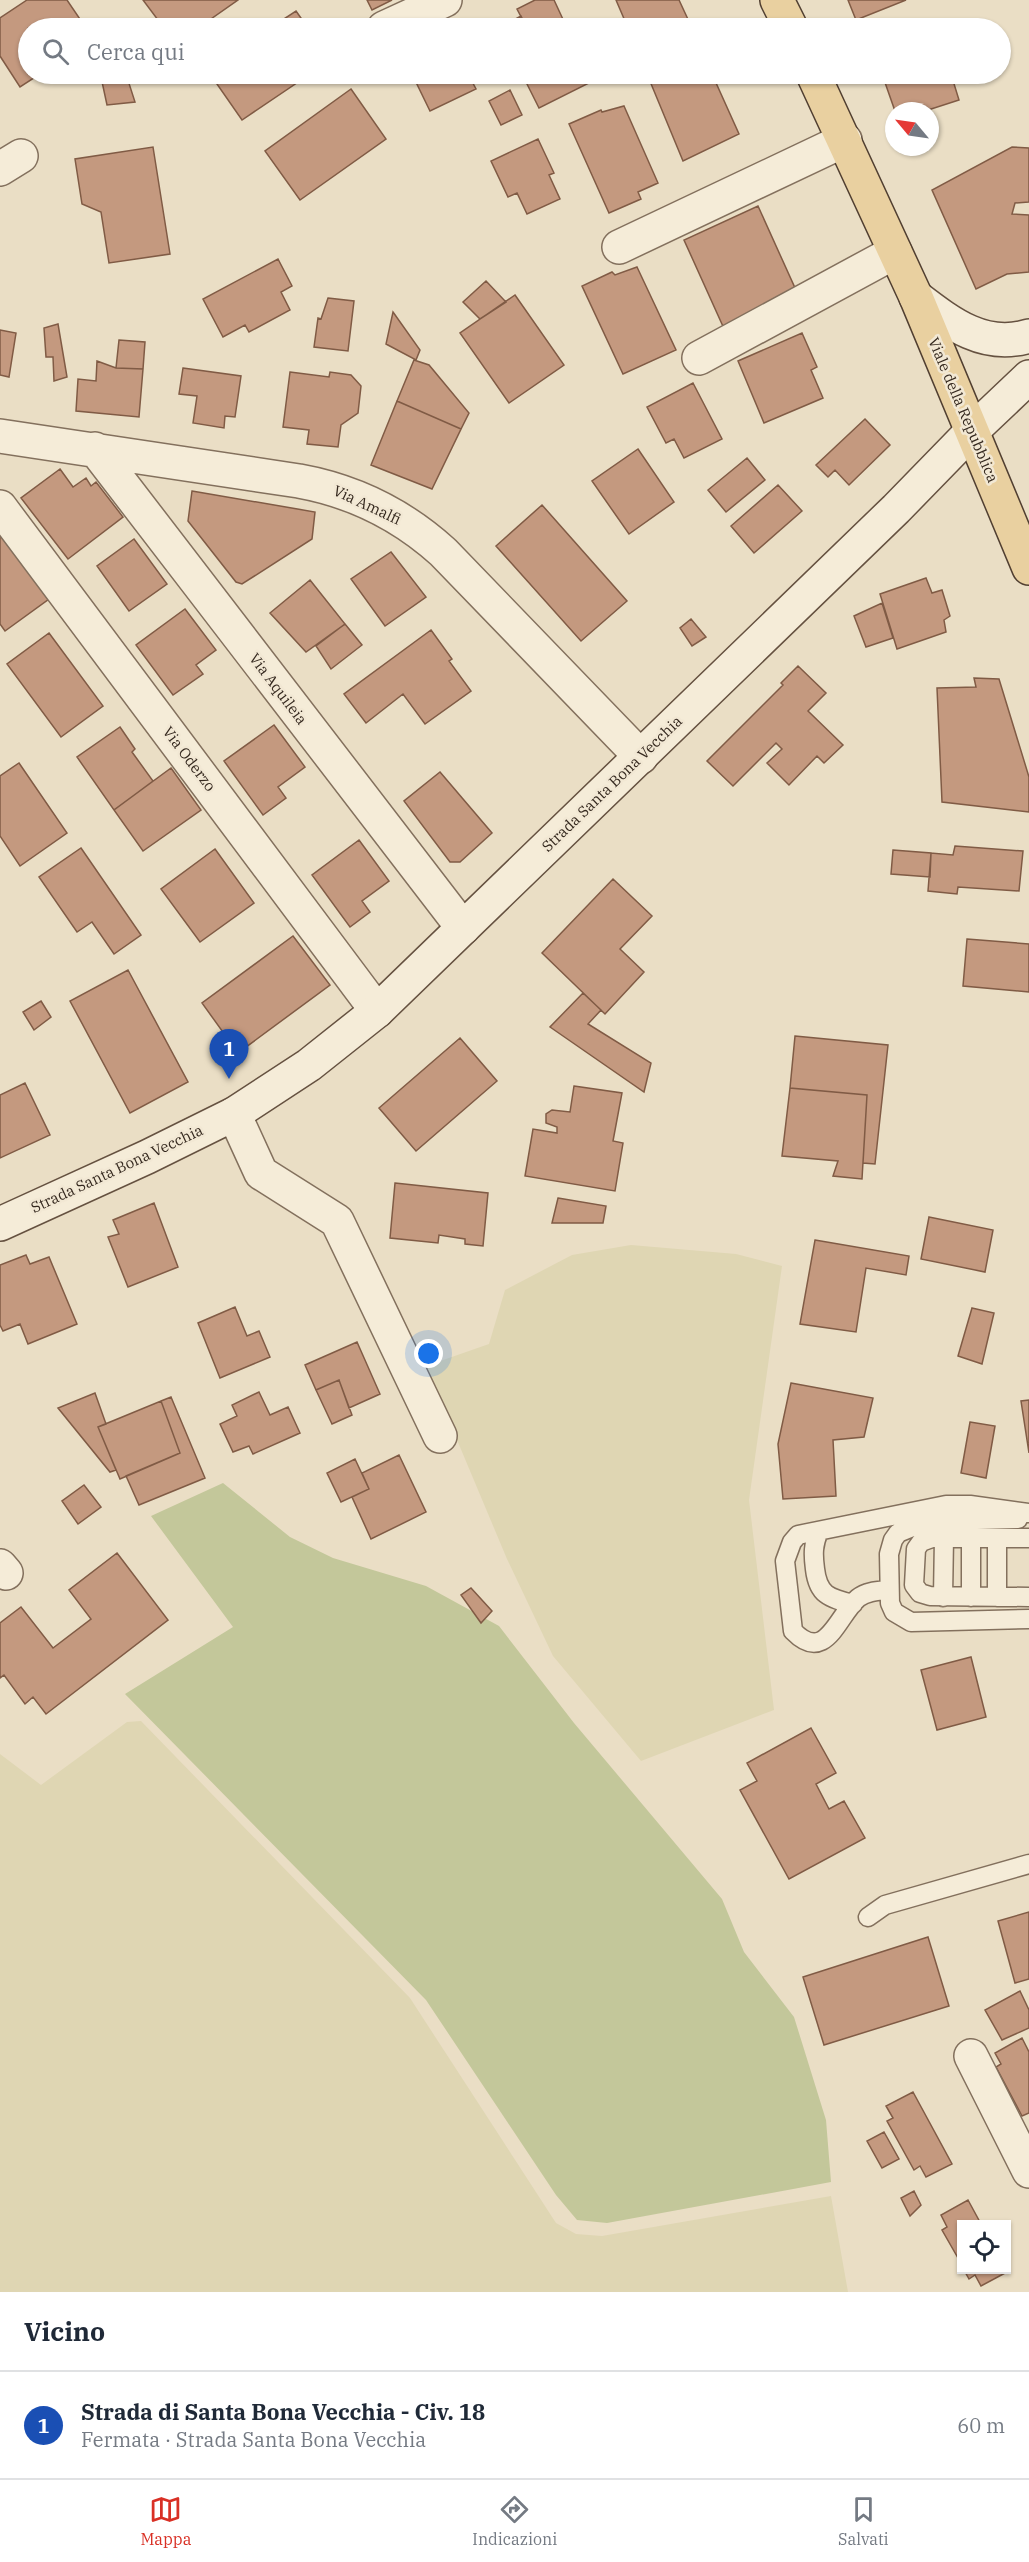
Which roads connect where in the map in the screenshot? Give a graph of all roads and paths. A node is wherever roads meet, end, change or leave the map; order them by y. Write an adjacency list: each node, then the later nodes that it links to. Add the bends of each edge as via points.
1 (446, 0): 3 (street)
2 (777, 0): 4 (main road)
3 (406, 18)
4 (786, 18)
5 (818, 84): 6 (main road, Viale della Repubblica)
6 (845, 140): 7 (street); 8 (main road, Viale della Repubblica)
7 (620, 248)
8 (896, 252): 9 (main road, Viale della Repubblica); 11 (street)
9 (916, 297): 10 (street, via 969,333 991,339); 13 (main road, Viale della Repubblica)
10 (1029, 336)
11 (699, 358)
12 (1029, 377): 13 (street, Strada Santa Bona Vecchia)
13 (971, 432): 17 (main road, Viale della Repubblica); 18 (street, Strada Santa Bona Vecchia)
14 (0, 436): 15 (street, Via Amalfi)
15 (95, 449): 18 (street, Via Amalfi, via 325,486 399,518 443,552); 19 (street, Via Aquileia)
16 (0, 507): 20 (street, Via Oderzo)
17 (1029, 568)
18 (641, 757): 19 (street, Strada Santa Bona Vecchia)
19 (463, 928): 20 (street, Strada Santa Bona Vecchia)
20 (377, 1011): 21 (street, Strada Santa Bona Vecchia, via 309,1065)
21 (234, 1114): 22 (street, Strada Santa Bona Vecchia); 23 (street, via 261,1173 337,1221)
22 (0, 1224)
23 (440, 1436)
24 (1029, 1513): 26 (lane, via 970,1504 946,1505)
25 (1029, 1519): 31 (lane, via 936,1521 907,1528 893,1540)
26 (819, 1531): 36 (lane, via 813,1549 817,1584 824,1593); 36 (lane, via 798,1535 786,1553 793,1631 808,1642 828,1638)
27 (944, 1538): 28 (lane); 32 (lane); 32 (lane, via 921,1542 916,1549 914,1585 920,1593)
28 (970, 1538): 29 (lane); 33 (lane)
29 (997, 1538): 30 (lane); 34 (lane)
30 (1029, 1538)
31 (889, 1590): 36 (lane, via 872,1591); 37 (lane, via 894,1612 911,1622)
32 (943, 1597): 33 (lane)
33 (971, 1597): 34 (lane)
34 (997, 1597): 35 (lane)
35 (1029, 1597)
36 (853, 1604)
37 (1029, 1620)
38 (1029, 1864): 39 (lane, via 885,1905)
39 (868, 1917)
40 (970, 2056): 41 (street)
41 (1029, 2171)

